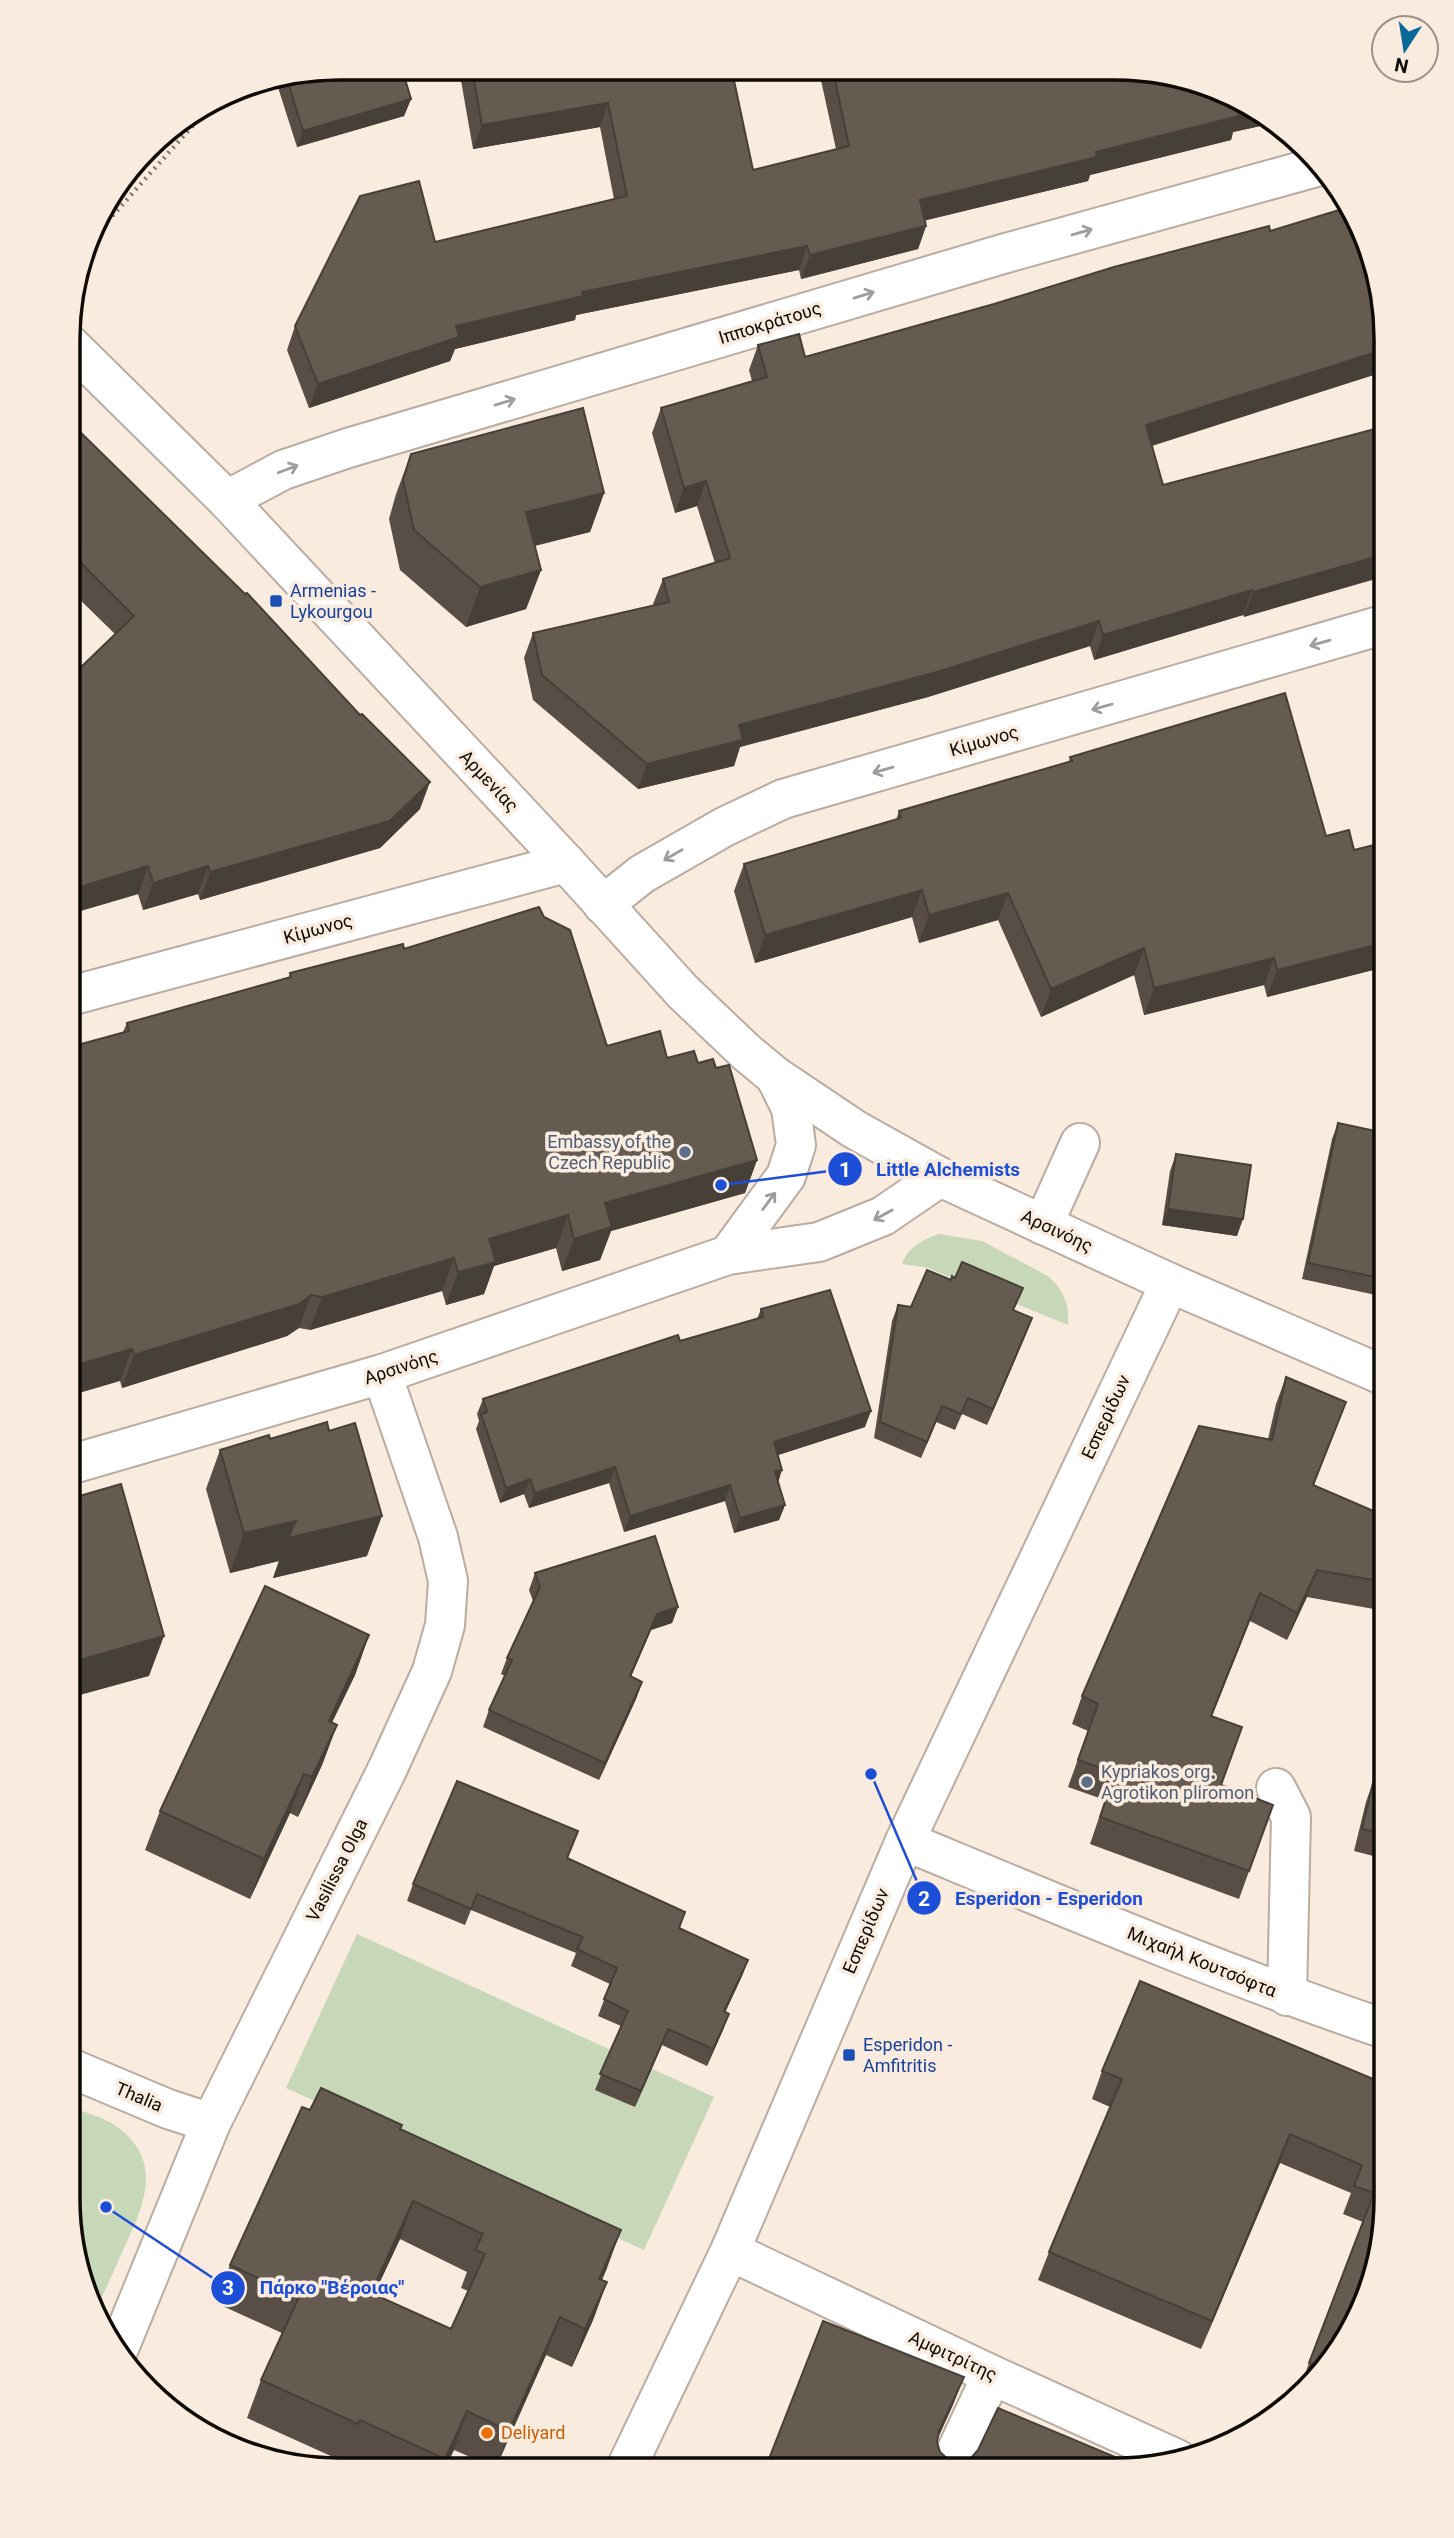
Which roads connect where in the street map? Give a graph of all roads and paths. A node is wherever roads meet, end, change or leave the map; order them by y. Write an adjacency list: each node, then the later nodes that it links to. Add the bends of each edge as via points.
1 (192, 126): 3 (path)
2 (1309, 169): 5 (street, Ιπποκράτους, one-way to 2, via 283,470 348,448 993,257)
3 (111, 217)
4 (80, 354): 5 (street, Αρμενίας)
5 (227, 500): 7 (street, Αρμενίας)
6 (1374, 627): 8 (street, Κίμωνος, one-way to 8, via 783,799 642,873)
7 (566, 863): 8 (street, Αρμενίας); 9 (street, Κίμωνος)
8 (603, 905): 10 (street, Αρμενίας, via 683,992)
9 (80, 993)
10 (775, 1076): 12 (street, Αρμενίας, via 854,1129); 14 (street, one-way to 10, via 786,1176 796,1145 791,1108)
11 (1080, 1143): 13 (street)
12 (940, 1177): 13 (street, Αρσινόης); 14 (street, Αρσινόης, one-way to 14, via 883,1216 819,1242)
13 (1043, 1225): 15 (street, Αρσινόης)
14 (728, 1255): 17 (street, Αρσινόης)
15 (1170, 1283): 16 (street, Αρσινόης); 20 (street, Εσπερίδων)
16 (1374, 1372)
17 (382, 1374): 18 (street, Αρσινόης); 24 (street, Vasilissa Olga, via 438,1537 448,1581 446,1625 432,1671 387,1770)
18 (80, 1462)
19 (1276, 1788): 21 (street, via 1291,1816)
20 (905, 1840): 21 (street, Μιχαήλ Κουτσόφτα); 25 (street, Εσπερίδων)
21 (1287, 1996): 22 (street, Μιχαήλ Κουτσόφτα)
22 (1374, 2025)
23 (80, 2072): 24 (street, Thalia)
24 (211, 2123): 26 (street, Vasilissa Olga)
25 (730, 2251): 27 (street, Αμφιτρίτης); 29 (street, Εσπερίδων)
26 (122, 2340)
27 (992, 2375): 28 (street, Αμφιτρίτης); 30 (street)
28 (1164, 2453)
29 (631, 2458)
30 (953, 2458)

